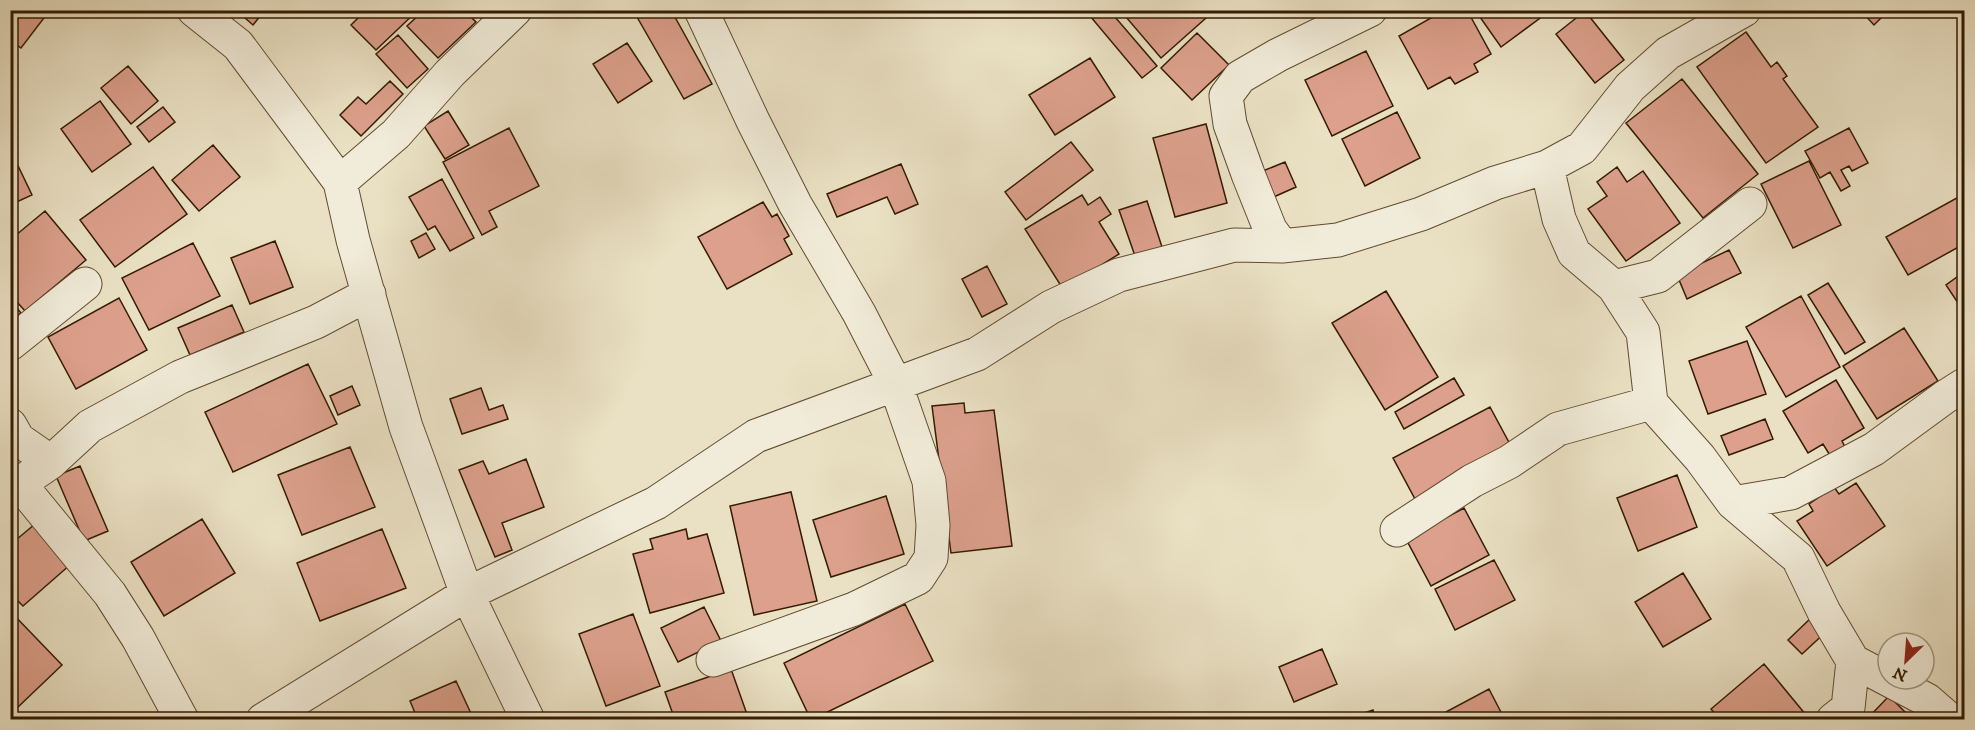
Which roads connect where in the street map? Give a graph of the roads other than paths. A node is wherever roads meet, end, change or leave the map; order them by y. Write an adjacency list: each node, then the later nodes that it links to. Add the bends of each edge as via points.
1 (194, 10): 7 (street, via 238,45)
2 (515, 10): 7 (street, via 450,73 396,134)
3 (701, 10): 14 (street, via 795,204)
4 (1370, 10): 9 (street, via 1240,77 1226,96 1240,154 1270,229)
5 (1729, 14): 6 (street, via 1668,53 1630,87 1582,148)
6 (1547, 167): 9 (street, via 1338,240); 11 (street, via 1559,219 1574,253)
7 (340, 182): 12 (street)
8 (1750, 204): 11 (street, via 1658,276)
9 (1282, 246): 14 (street, via 1234,245 1119,275 1051,307 977,354)
10 (85, 284): 13 (street)
11 (1614, 286): 16 (street, via 1643,332)
12 (369, 294): 18 (street, via 316,322 180,377 90,426); 22 (street, via 406,427)
13 (10, 344)
14 (895, 383): 22 (street, via 756,436 656,503); 23 (street, via 929,481 933,525 930,558 918,578 854,609)
15 (1965, 385): 20 (street, via 1874,449 1791,493)
16 (1651, 404): 20 (street, via 1700,458); 21 (street, via 1558,429)
17 (10, 425): 18 (street, via 18,439)
18 (51, 462): 19 (street)
19 (15, 486): 25 (street, via 110,594)
20 (1733, 503): 24 (street, via 1798,558)
21 (1396, 530)
22 (467, 594): 26 (street); 27 (street)
23 (713, 660)
24 (1853, 661): 28 (street, via 1848,708); 29 (street, via 1927,700)
25 (182, 720)
26 (263, 720)
27 (528, 720)
28 (1833, 720)
29 (1950, 720)

